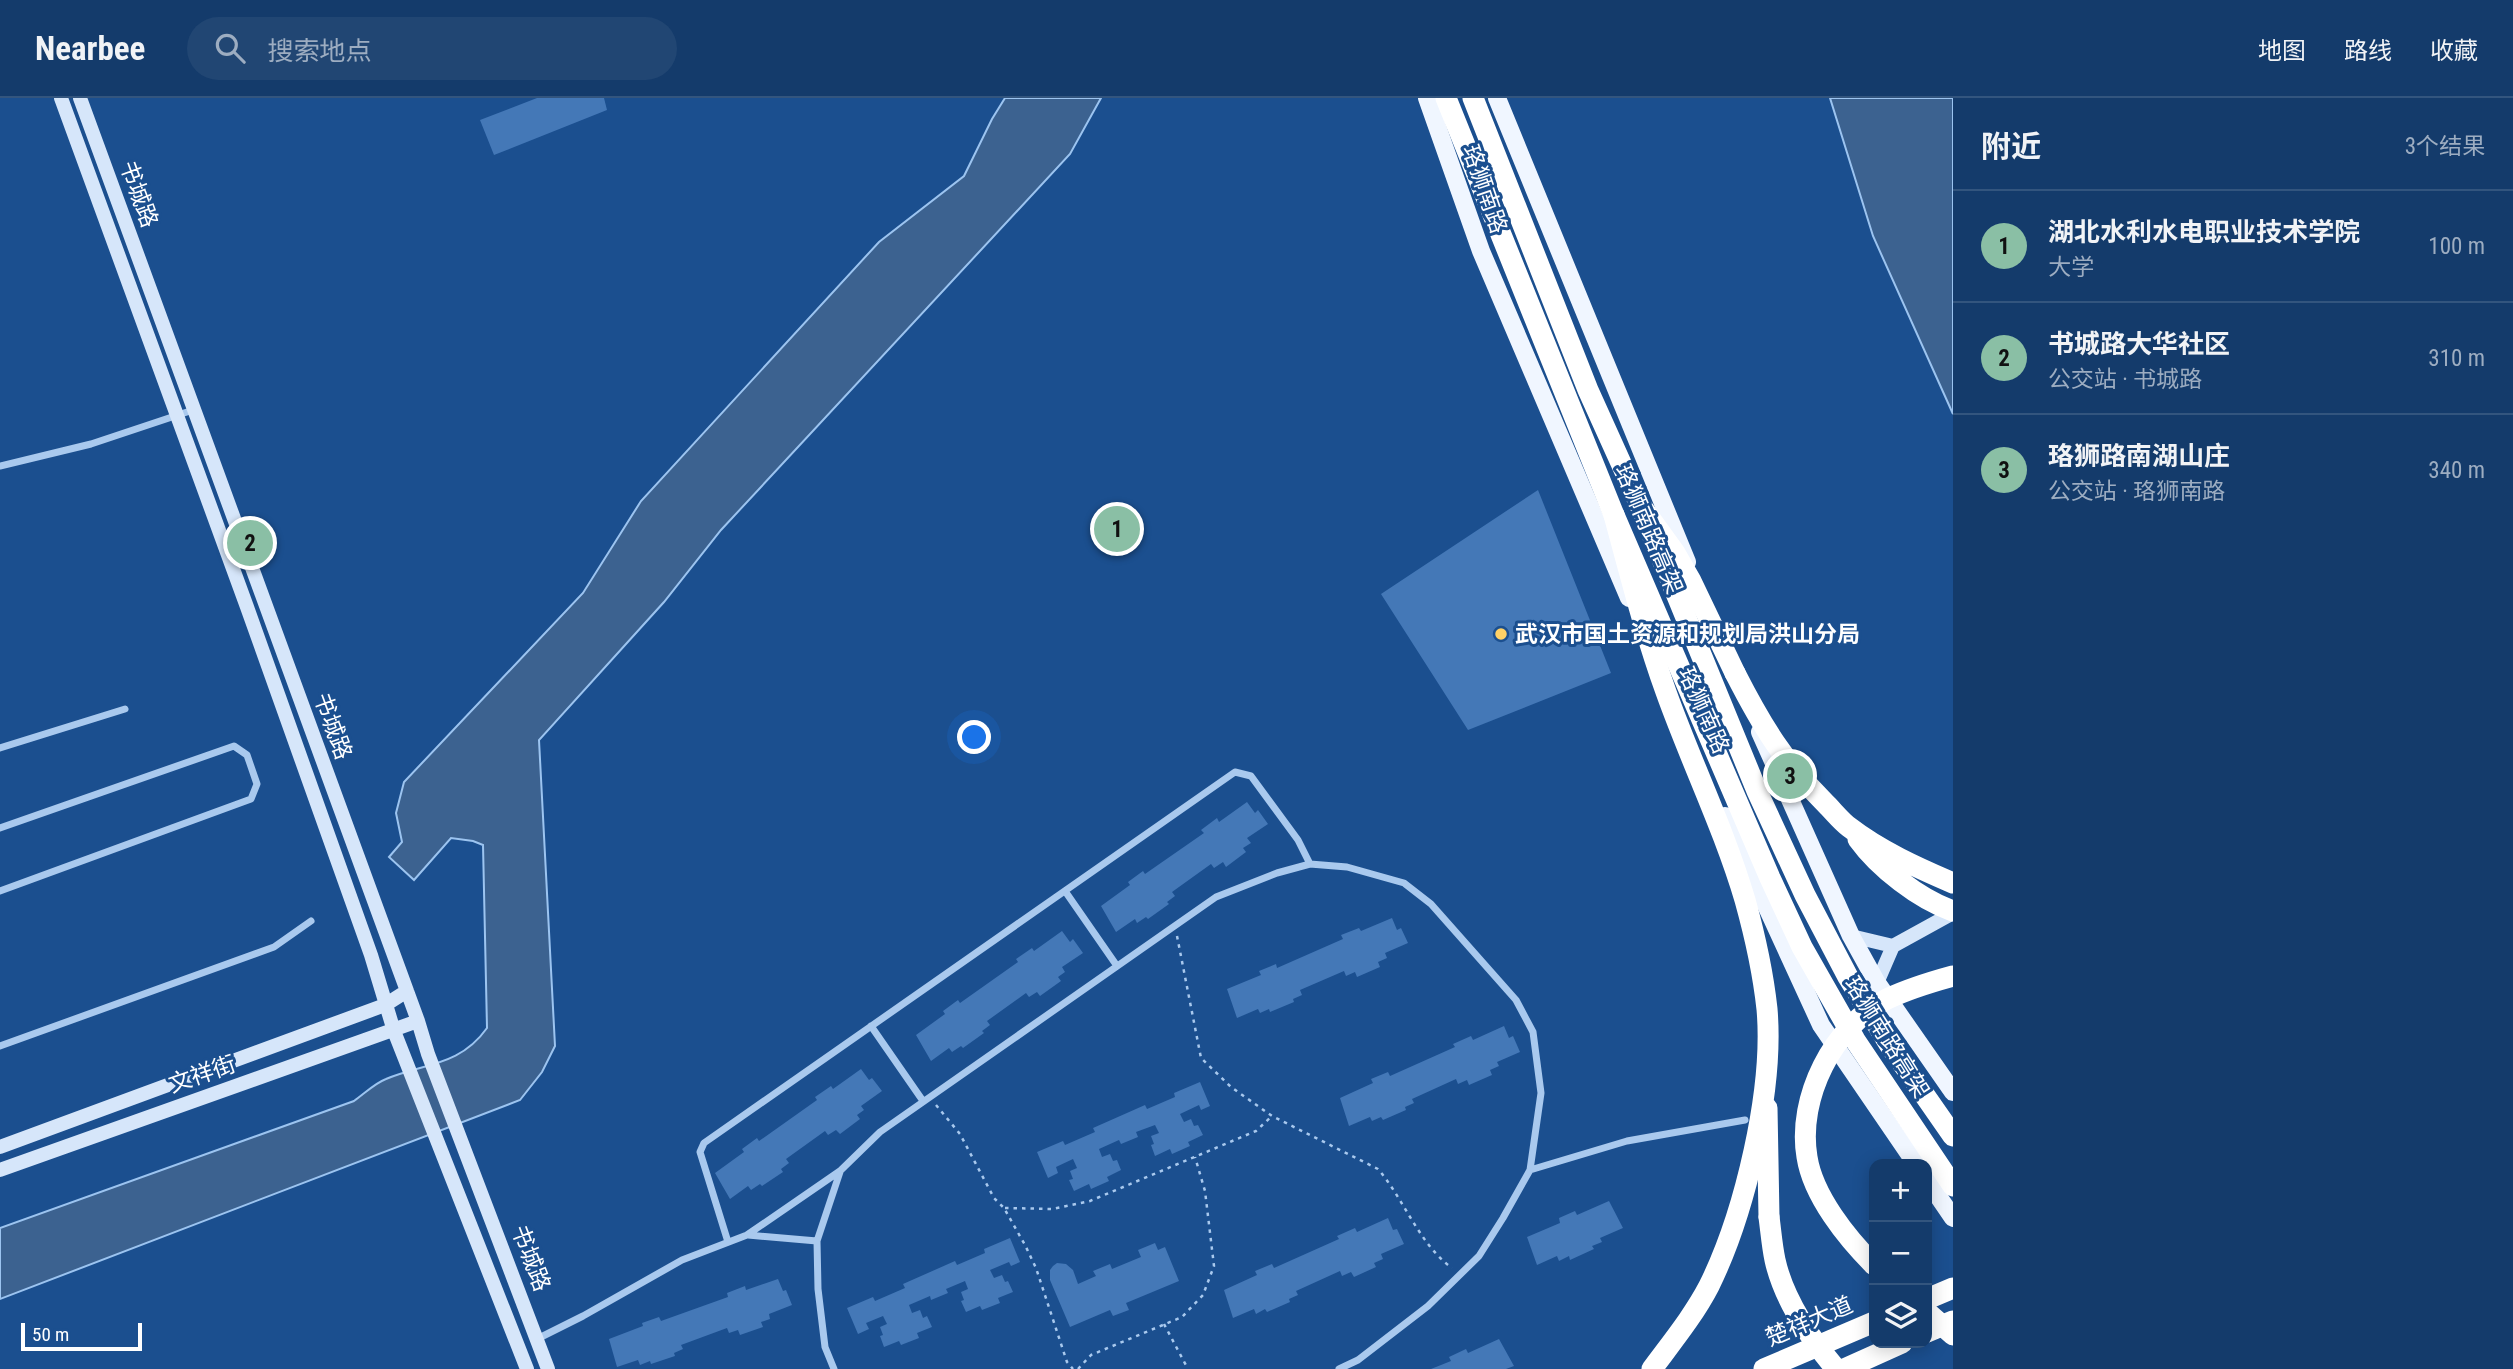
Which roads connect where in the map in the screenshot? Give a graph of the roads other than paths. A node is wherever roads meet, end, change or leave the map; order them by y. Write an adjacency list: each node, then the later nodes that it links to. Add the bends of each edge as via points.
1 (61, 98): 8 (main road, 书城路)
2 (80, 98): 7 (main road, 书城路)
3 (1427, 98): 39 (main road, 珞狮南路, via 1481,251 1674,704 1821,1025)
4 (1446, 98): 11 (highway, 珞狮南路高架)
5 (1473, 98): 10 (highway, 珞狮南路高架, via 1588,390)
6 (1497, 98): 22 (main road, 珞狮南路, via 1734,673)
7 (193, 410): 8 (street); 27 (main road, 书城路)
8 (177, 415): 9 (street, via 91,444); 28 (main road, 书城路, via 371,954)
9 (0, 466)
10 (1639, 503): 14 (highway, bridge, via 1691,581 1762,725 1812,791); 37 (highway, 珞狮南路高架, bridge, via 1757,791 1805,895 1889,1044)
11 (1614, 515): 33 (highway, bridge, via 1666,691 1745,900 1767,1011); 43 (highway, 珞狮南路高架, bridge, via 1802,947 1855,1040)
12 (125, 709): 13 (street)
13 (0, 748)
14 (1849, 827): 17 (highway); 20 (highway, via 1893,876)
15 (0, 828): 18 (street, via 234,746 247,755 257,784 251,799)
16 (1310, 864): 19 (street, via 1251,776 1235,772); 24 (street, via 1216,897); 41 (street, via 1347,867 1404,883 1431,904 1516,1000 1533,1032 1541,1093)
17 (1953, 883)
18 (0, 891)
19 (1065, 891): 24 (street); 30 (street)
20 (1953, 912): 23 (main road)
21 (311, 921): 32 (street, via 274,947)
22 (1851, 936): 23 (main road); 26 (main road, 珞狮南路)
23 (1893, 946): 26 (main road)
24 (1117, 966): 35 (street)
25 (1953, 976): 49 (highway, bridge, via 1885,1000 1856,1021 1826,1061 1812,1091 1806,1121 1807,1158 1821,1195 1844,1233)
26 (1877, 984): 34 (main road, 珞狮南路)
27 (407, 991): 28 (main road, 文祥街); 29 (main road, 书城路)
28 (385, 1005): 31 (main road, 书城路); 38 (main road, 文祥街)
29 (418, 1021): 31 (main road, 文祥街); 57 (main road, 书城路)
30 (871, 1026): 35 (street); 48 (street, via 704,1143 700,1152)
31 (394, 1031): 40 (main road, 文祥街); 59 (main road, 书城路)
32 (0, 1046)
33 (1766, 1075): 63 (highway, bridge, via 1756,1140 1728,1239 1708,1287); 65 (highway, bridge, via 1769,1217 1776,1263 1809,1337)
34 (1953, 1092)
35 (926, 1099): 42 (street, via 880,1132)
36 (1745, 1120): 41 (street, via 1627,1140)
37 (1953, 1136)
38 (0, 1147)
39 (1913, 1159)
40 (0, 1170)
41 (1530, 1170): 62 (street, via 1479,1256 1428,1307)
42 (840, 1171): 46 (street); 47 (street)
43 (1953, 1186)
44 (1932, 1187): 45 (main road)
45 (1953, 1218)
46 (747, 1235): 47 (street); 48 (street)
47 (817, 1241): 61 (street, via 825,1347)
48 (728, 1242): 57 (street, via 682,1260)
49 (1869, 1260)
50 (1953, 1288): 51 (highway)
51 (1932, 1297)
52 (1932, 1316): 56 (highway, bridge)
53 (1953, 1321): 55 (highway)
54 (1869, 1324): 64 (highway, 楚祥大道)
55 (1932, 1330)
56 (1953, 1335)
57 (537, 1339): 60 (main road, 书城路)
58 (1891, 1348): 66 (highway)
59 (527, 1369)
60 (548, 1369)
61 (834, 1369)
62 (1339, 1369)
63 (1652, 1369)
64 (1764, 1369)
65 (1836, 1369)
66 (1844, 1369)

